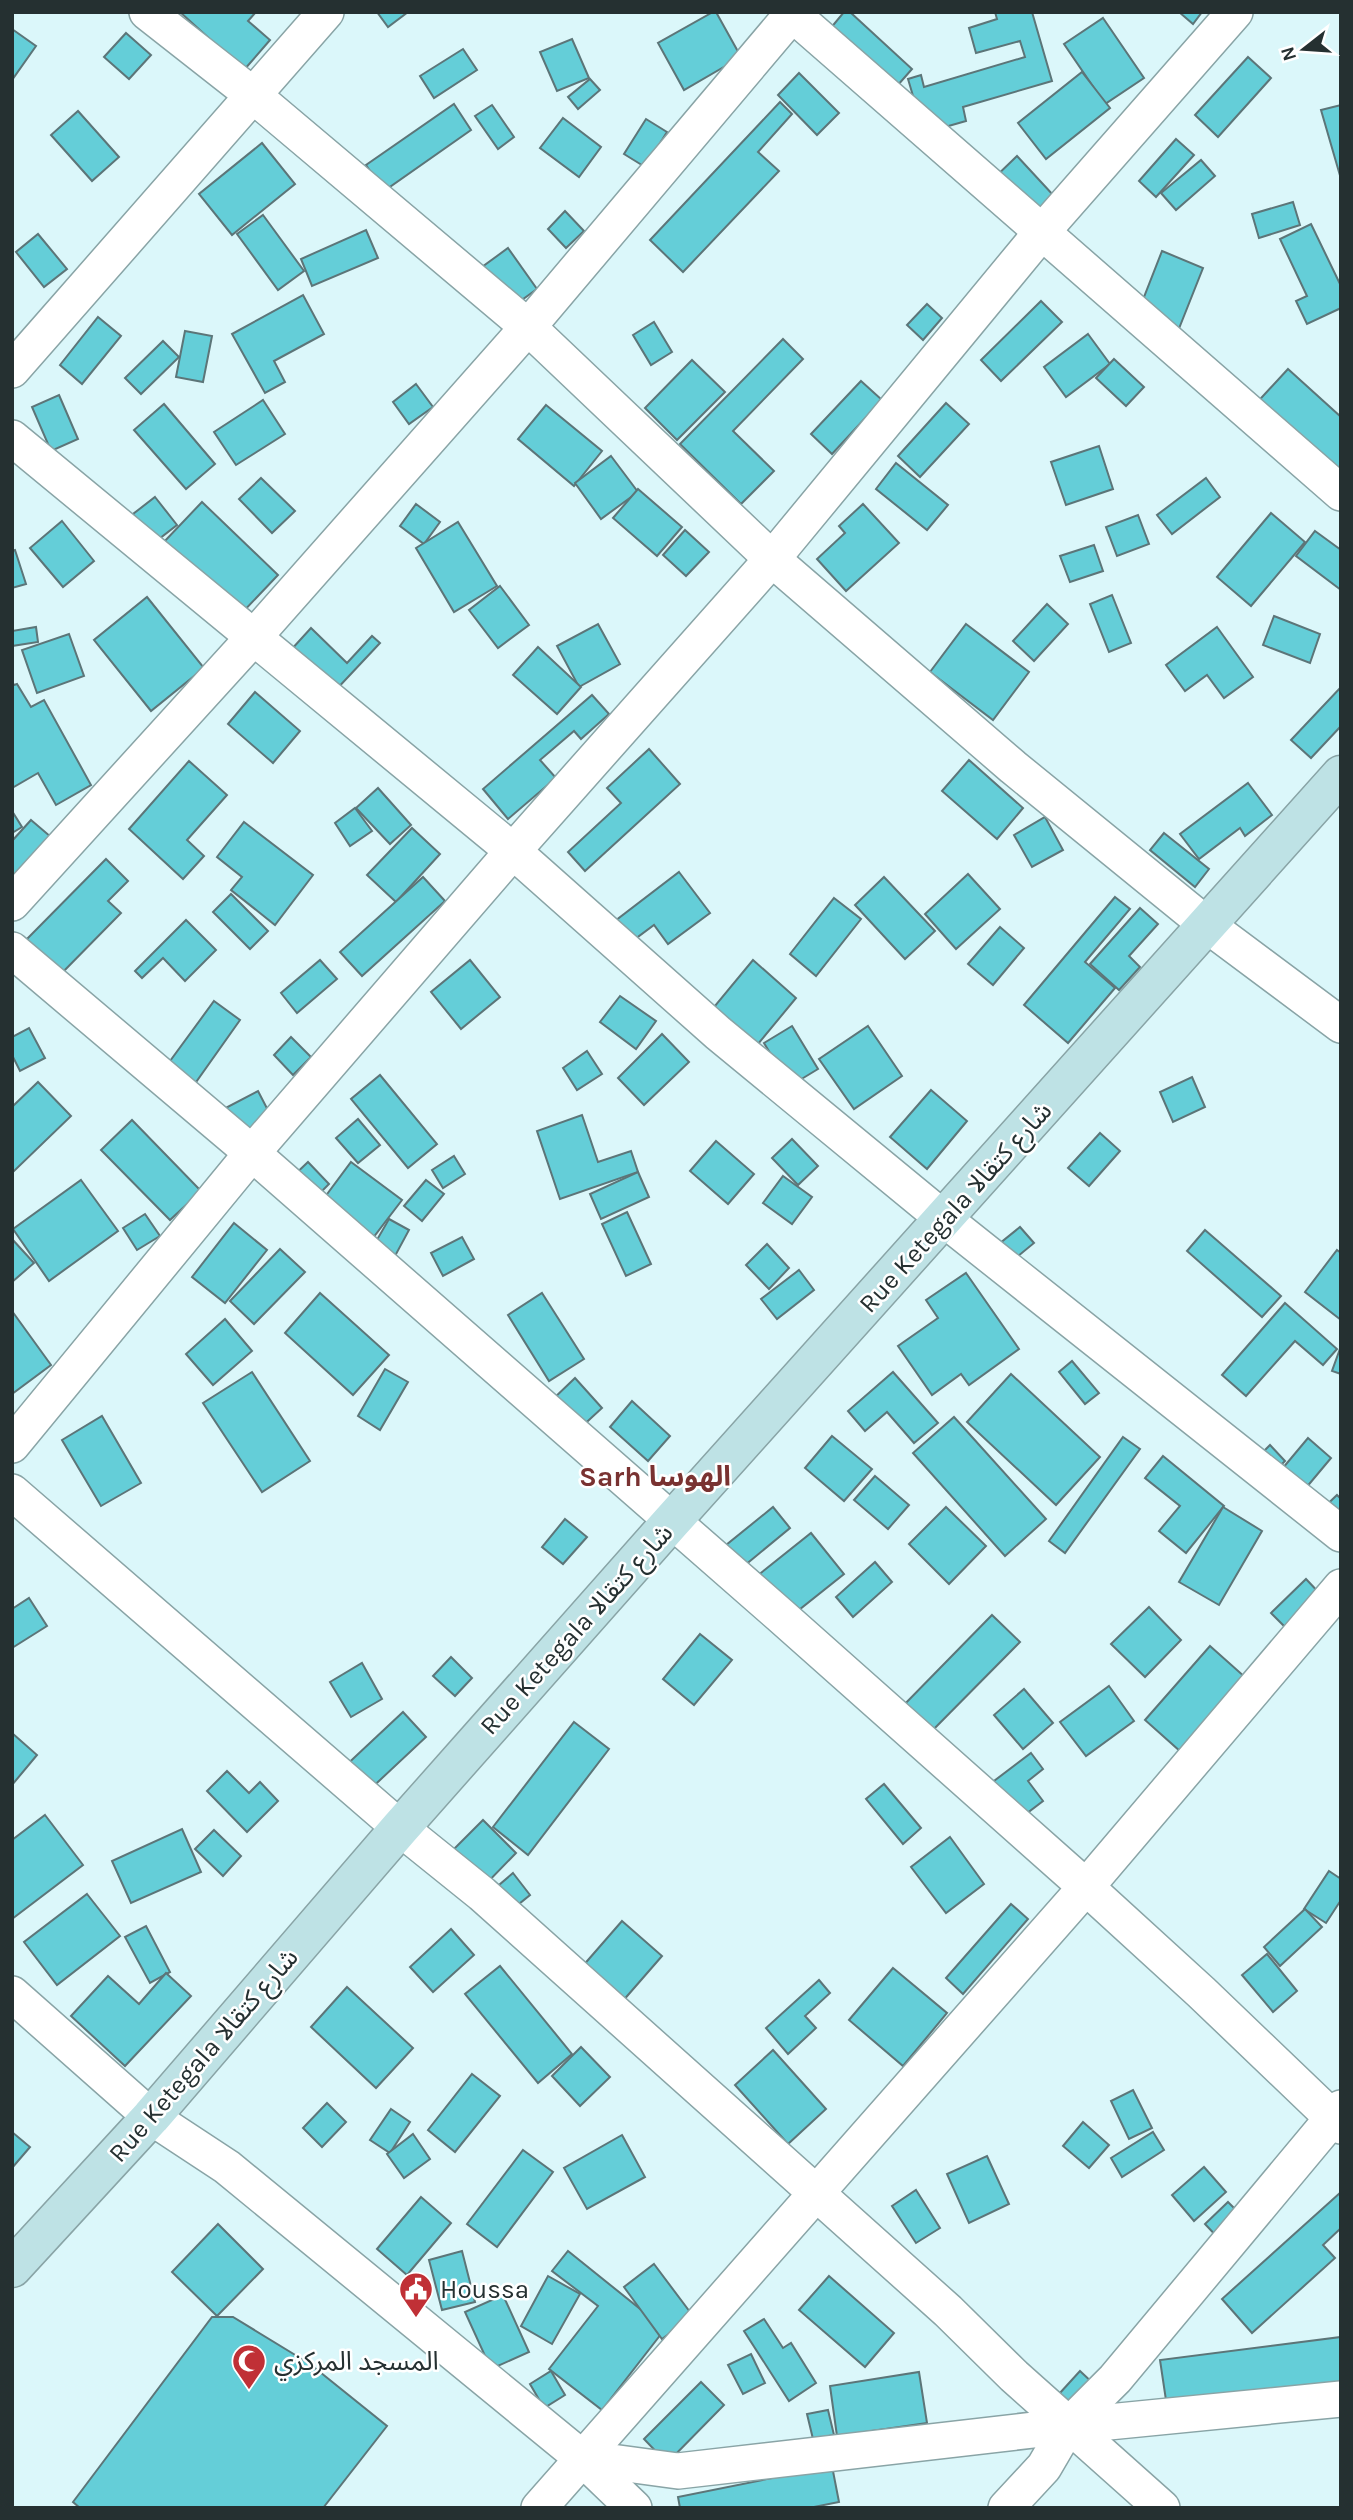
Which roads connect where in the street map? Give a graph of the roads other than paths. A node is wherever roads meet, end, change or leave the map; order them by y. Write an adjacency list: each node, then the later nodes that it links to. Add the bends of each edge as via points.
1 (147, 12): 5 (street)
2 (326, 12): 5 (street)
3 (1235, 12): 6 (street)
4 (792, 13): 6 (street); 7 (street)
5 (254, 96): 7 (street); 8 (street)
6 (1041, 233): 10 (street); 11 (street)
7 (528, 327): 11 (street); 12 (street)
8 (12, 370)
9 (12, 438): 12 (street)
10 (1341, 493)
11 (772, 559): 14 (street); 16 (street, via 1013,767)
12 (253, 638): 14 (street); 15 (street)
13 (1341, 775): 16 (street, Rue Ketegala شارع كتقالا)
14 (513, 851): 19 (street); 20 (street, via 718,1032)
15 (12, 903)
16 (1207, 925): 18 (street); 20 (street, Rue Ketegala شارع كتقالا)
17 (12, 950): 19 (street)
18 (1341, 1025)
19 (252, 1153): 21 (street); 23 (street)
20 (944, 1219): 23 (street, Rue Ketegala شارع كتقالا); 24 (street)
21 (12, 1445)
22 (12, 1492): 26 (street)
23 (671, 1522): 26 (street, Rue Ketegala شارع كتقالا); 27 (street)
24 (1341, 1534)
25 (1341, 1587): 27 (street)
26 (400, 1828): 29 (street, Rue Ketegala شارع كتقالا); 31 (street, via 482,1894)
27 (1086, 1887): 30 (street); 31 (street)
28 (12, 1994): 29 (street)
29 (151, 2117): 32 (street, Rue Ketegala شارع كتقالا); 35 (street, via 227,2167)
30 (1338, 2117): 34 (street, via 1115,2379)
31 (815, 2194): 34 (street, via 948,2311); 35 (street)
32 (12, 2268)
33 (1341, 2399): 34 (street)
34 (1068, 2426): 35 (street, via 678,2471); 38 (street, via 1044,2467); 39 (street)
35 (582, 2458): 36 (street); 37 (street)
36 (539, 2508)
37 (634, 2508)
38 (1006, 2508)
39 (1162, 2508)

